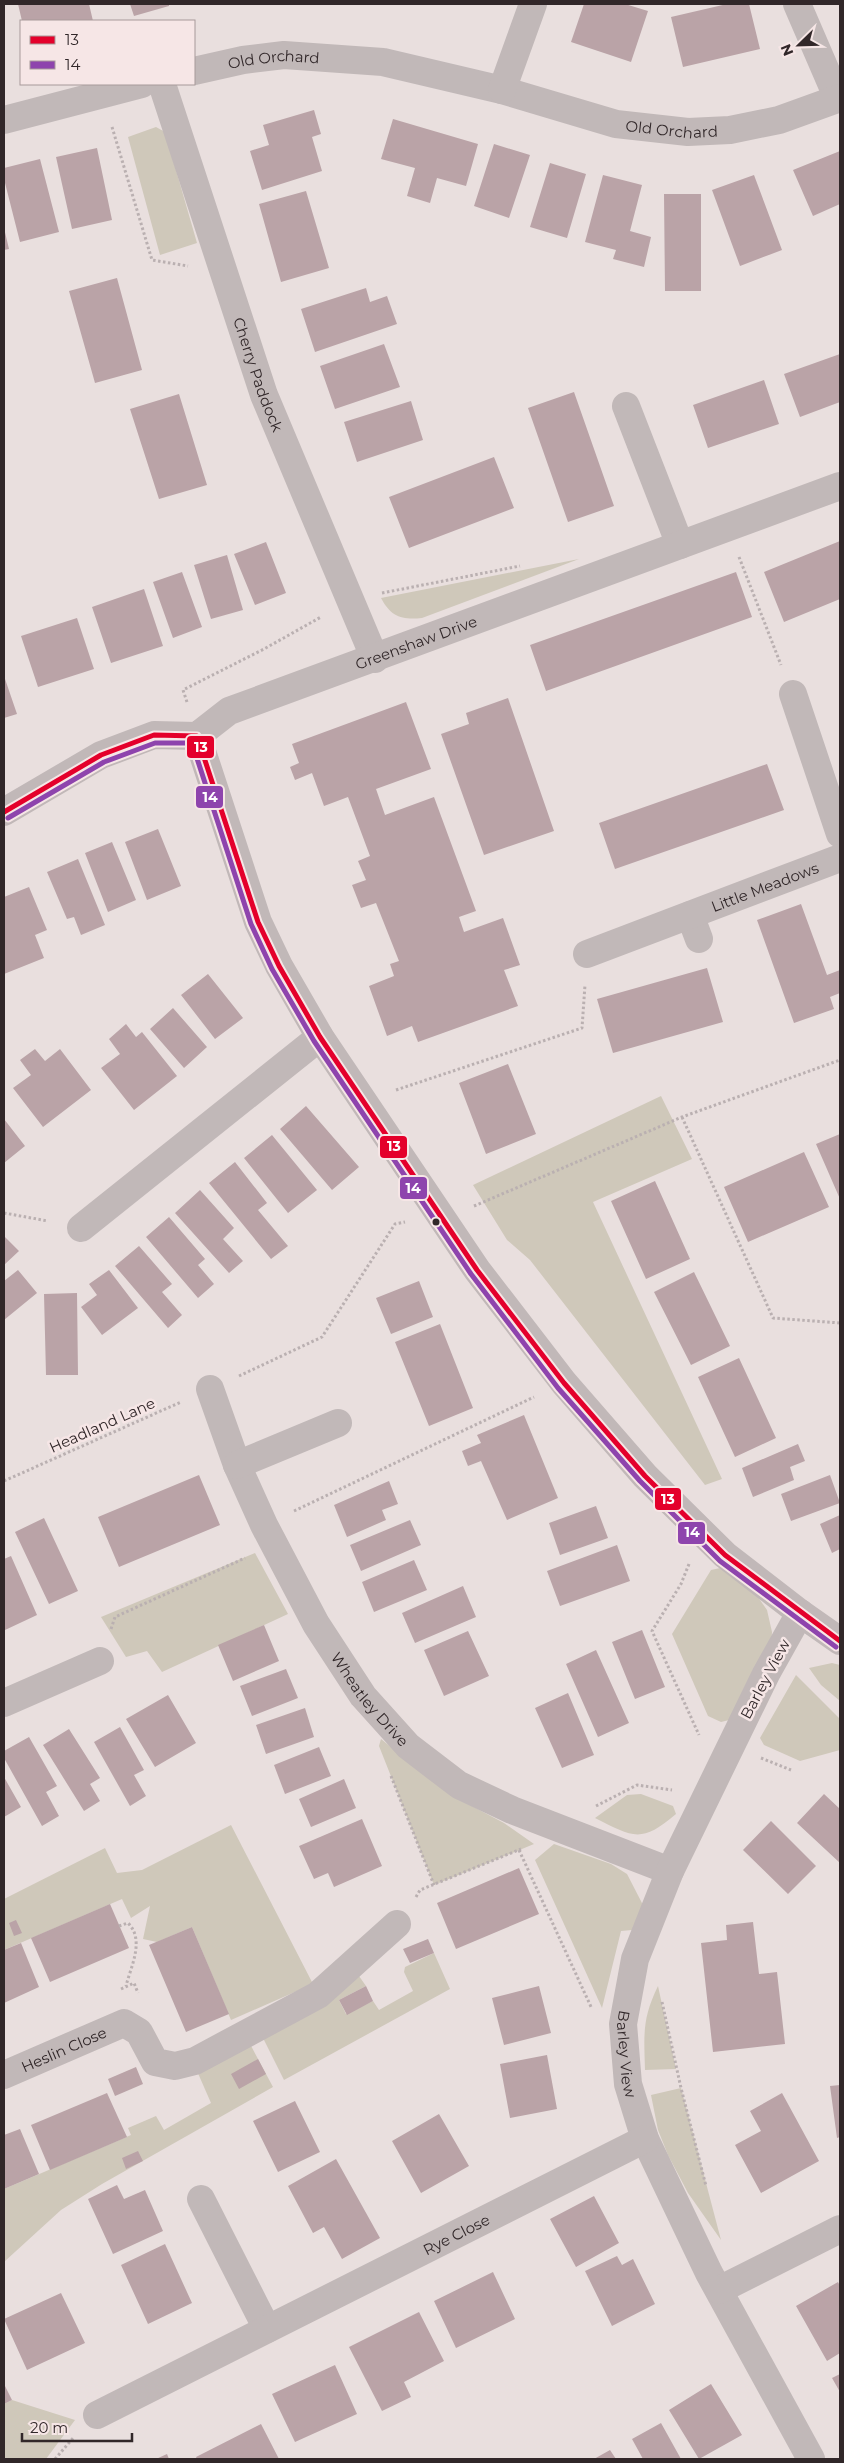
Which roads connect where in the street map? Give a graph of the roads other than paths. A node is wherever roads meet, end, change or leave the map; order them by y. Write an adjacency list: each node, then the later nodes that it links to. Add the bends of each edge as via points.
1 (533, 4): 6 (street)
2 (797, 4): 7 (street)
3 (195, 71): 6 (street, Old Orchard, via 284,55 328,57 383,62)
4 (138, 85): 8 (street)
5 (162, 85): 12 (street, Cherry Paddock, via 264,395)
6 (502, 90): 7 (street, Old Orchard, via 616,124 688,132 730,130 779,120)
7 (839, 98)
8 (4, 120)
9 (626, 406): 11 (street)
10 (840, 486): 11 (street, Greenshaw Drive)
11 (680, 545): 12 (street, Greenshaw Drive)
12 (375, 659): 14 (street, Greenshaw Drive, via 229,711)
13 (793, 694): 16 (street)
14 (197, 736): 15 (street, via 154,735 102,755); 19 (street, via 258,922)
15 (4, 812)
16 (840, 834)
17 (840, 858): 18 (street, Little Meadows, via 695,927)
18 (587, 954)
19 (320, 1037): 20 (street); 24 (street, via 477,1270 564,1383 645,1476 726,1555)
20 (81, 1228)
21 (210, 1389): 23 (street, Wheatley Drive)
22 (338, 1423): 23 (street)
23 (237, 1465): 28 (street, Wheatley Drive, via 316,1624 363,1696 408,1746 459,1785 512,1810)
24 (800, 1613): 25 (street); 28 (street, Barley View, via 766,1674)
25 (840, 1641)
26 (100, 1661): 27 (street)
27 (4, 1703)
28 (670, 1871): 31 (street, Barley View, via 635,1959 623,2024 628,2084)
29 (397, 1924): 30 (street, Heslin Close, via 318,1995 195,2061 175,2066 155,2062 138,2032 124,2023)
30 (4, 2075)
31 (645, 2139): 34 (street, Barley View); 35 (street, Rye Close)
32 (201, 2199): 35 (street)
33 (840, 2229): 34 (street)
34 (719, 2290): 37 (street, Barley View)
35 (267, 2329): 36 (street, Rye Close)
36 (97, 2415)
37 (811, 2459)

